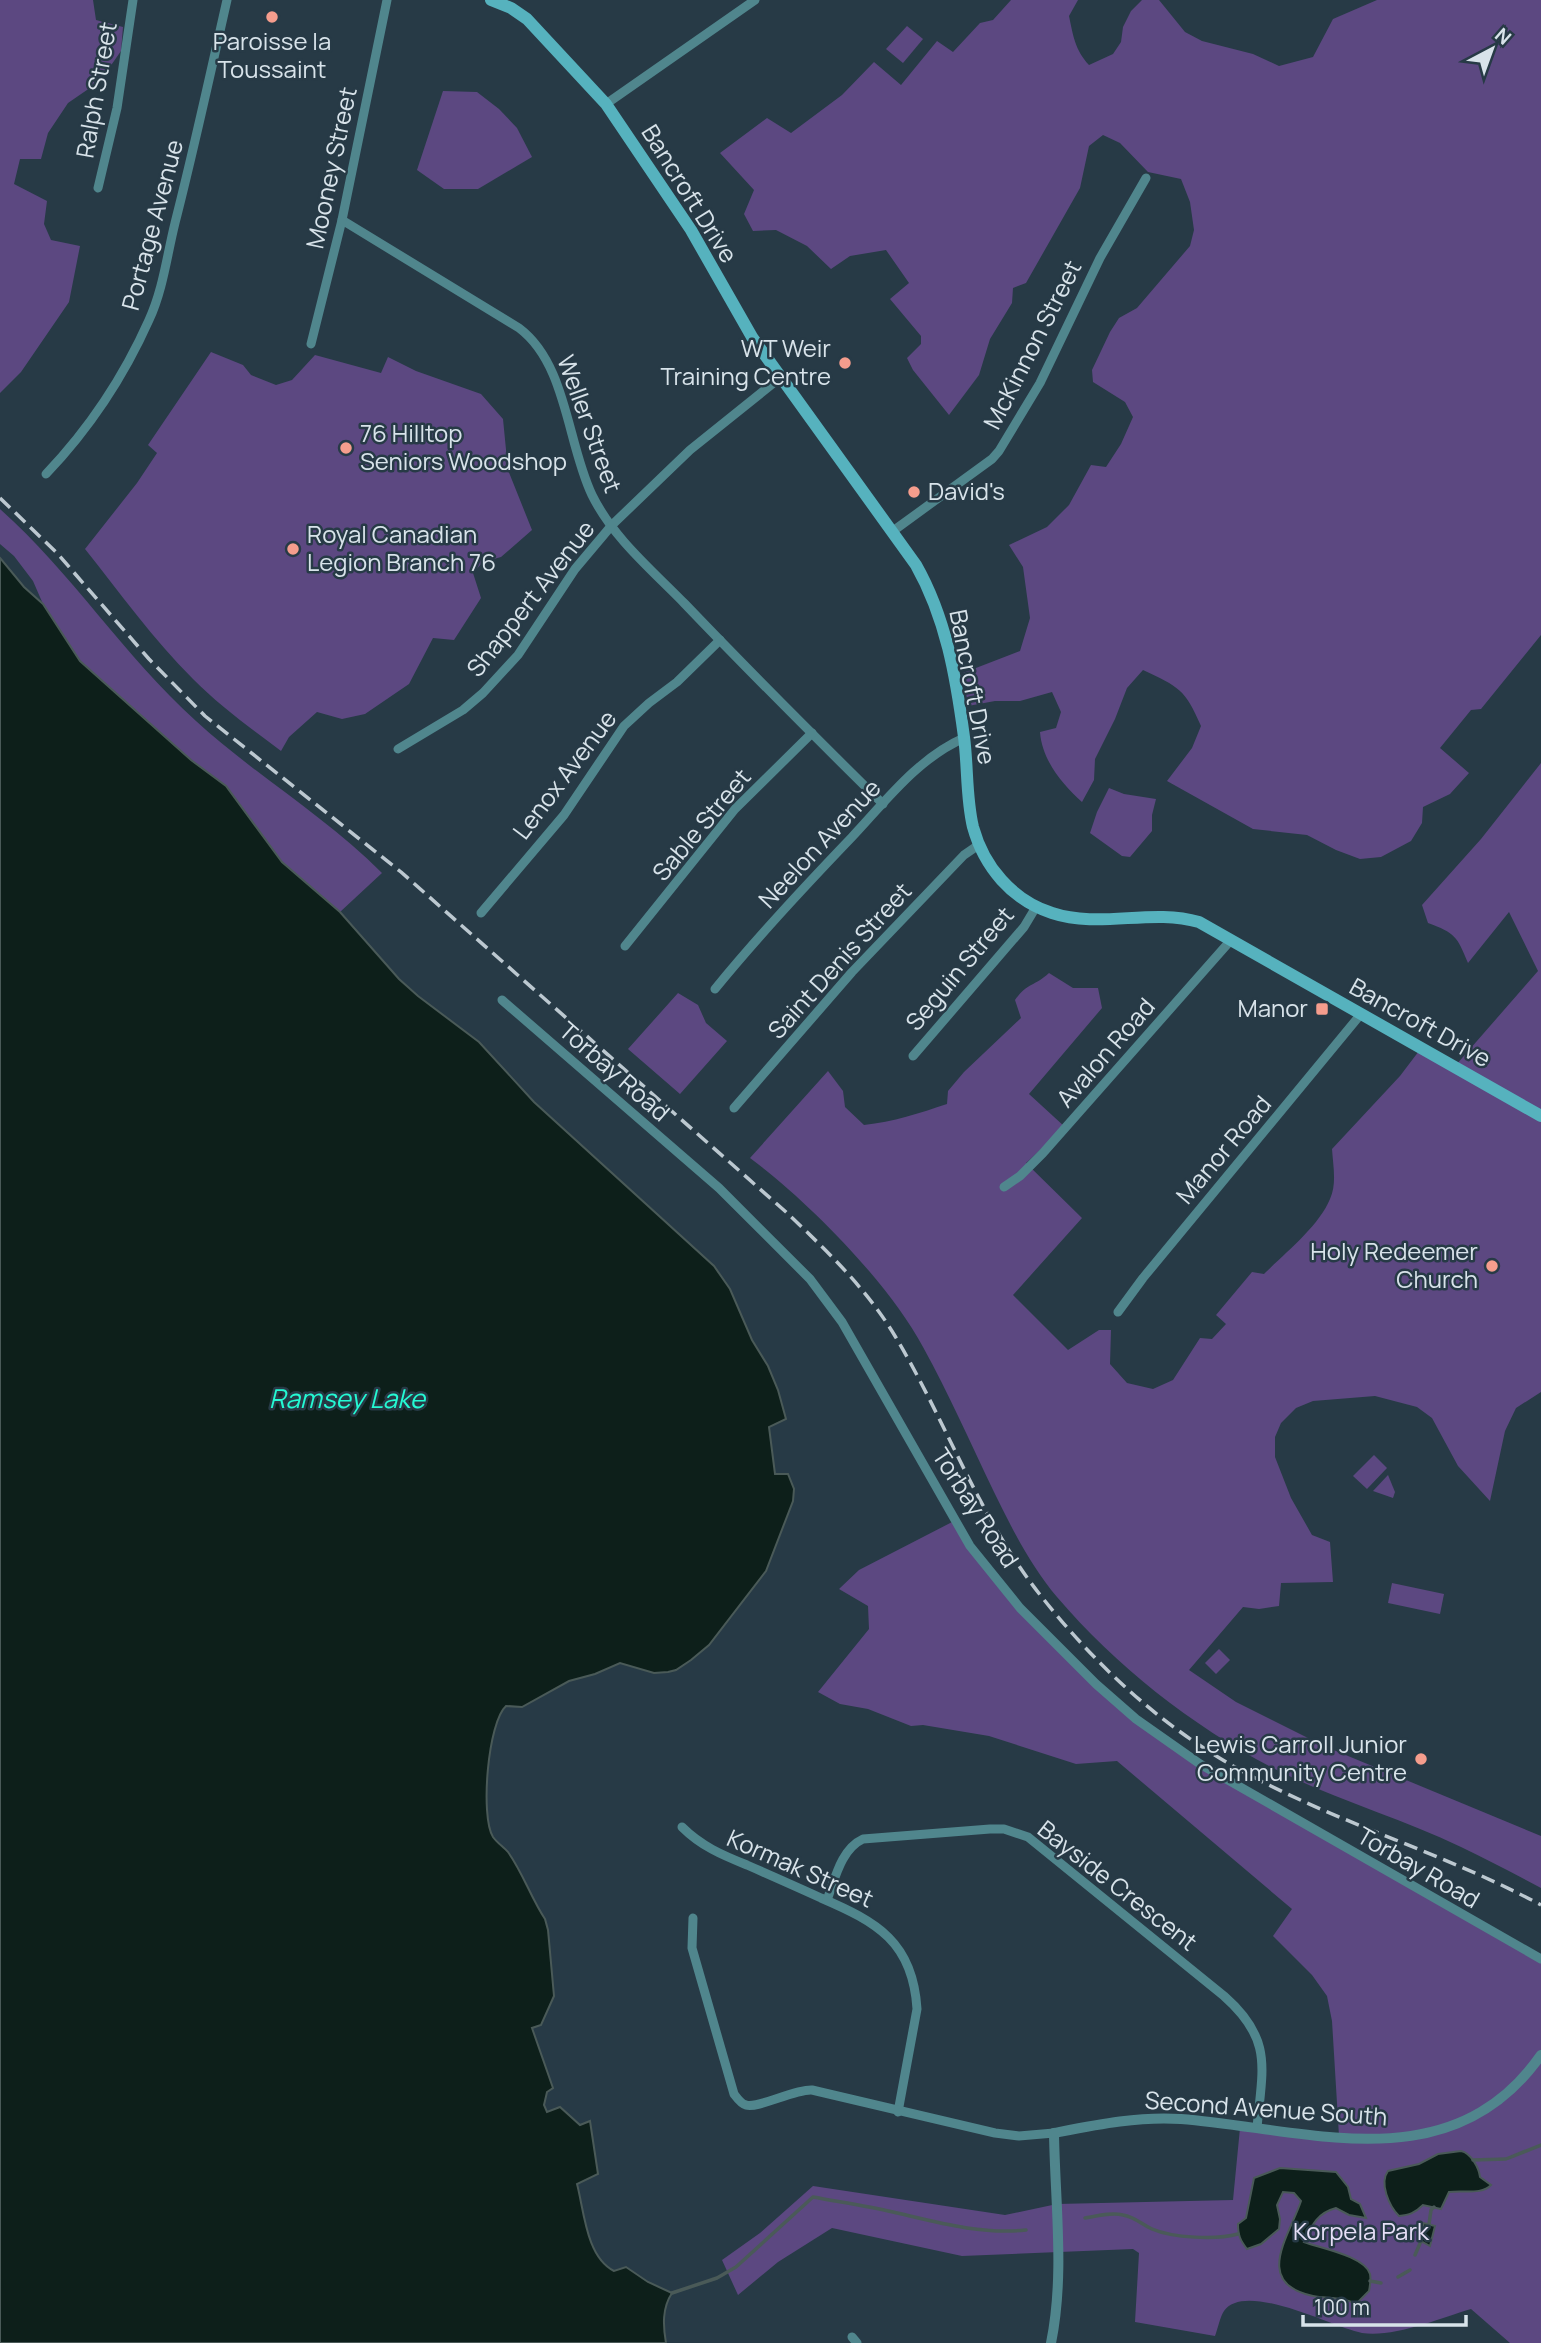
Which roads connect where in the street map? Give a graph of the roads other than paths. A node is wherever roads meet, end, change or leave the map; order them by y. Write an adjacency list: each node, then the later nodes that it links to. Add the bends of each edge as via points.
1 (132, 0): 10 (street, Ralph Street, via 117,108)
2 (227, 0): 14 (street, Portage Avenue, via 155,307 93,417)
3 (387, 0): 11 (street, Mooney Street)
4 (491, 0): 7 (main road, Bancroft Drive)
5 (511, 0): 7 (main road)
6 (755, 0): 8 (street)
7 (527, 19): 8 (main road, Bancroft Drive)
8 (606, 104): 13 (main road, Bancroft Drive, via 679,211 739,317)
9 (1146, 178): 16 (street, McKinnon Street, via 1100,258 1040,383 999,451)
10 (98, 188)
11 (342, 220): 12 (street, Mooney Street); 15 (street, Weller Street, via 519,328 536,343 556,384 584,475)
12 (311, 344)
13 (781, 377): 15 (street, Shappert Avenue, via 690,450); 16 (main road, Bancroft Drive)
14 (46, 474)
15 (612, 525): 17 (street, Weller Street); 20 (street, Shappert Avenue, via 575,569 518,655 483,693)
16 (893, 531): 19 (main road, Bancroft Drive, via 938,610)
17 (720, 640): 18 (street, Weller Street); 24 (street, Lenox Avenue, via 624,726 564,816)
18 (812, 733): 21 (street, Weller Street); 26 (street, Sable Street, via 735,809)
19 (964, 738): 21 (street, Neelon Avenue, via 927,760); 22 (main road, Bancroft Drive, via 973,827)
20 (398, 750)
21 (883, 804): 27 (street, Neelon Avenue)
22 (980, 844): 23 (main road, Bancroft Drive, via 998,877); 31 (street, Saint Denis Street, via 964,855 852,972)
23 (1036, 907): 25 (main road, Bancroft Drive, via 1083,920 1187,919); 30 (street, Seguin Street, via 1024,928)
24 (481, 913)
25 (1231, 940): 29 (main road, Bancroft Drive); 33 (street, Avalon Road, via 1043,1153)
26 (625, 946)
27 (715, 989)
28 (502, 1000): 38 (street, Torbay Road, via 719,1188 810,1279 856,1346 970,1545 1020,1608 1096,1684 1199,1764)
29 (1362, 1014): 32 (main road, Bancroft Drive); 34 (street, Manor Road)
30 (913, 1056)
31 (734, 1108)
32 (1541, 1116)
33 (1004, 1187)
34 (1118, 1312)
35 (682, 1827): 36 (street, Kormak Street, via 707,1848)
36 (827, 1900): 40 (street, Kormak Street, via 860,1914 884,1932 902,1955 913,1982 917,2021); 41 (street, Bayside Crescent, via 846,1854 863,1839 990,1829 1028,1837 1249,2021 1262,2054)
37 (693, 1918): 40 (street, Second Avenue South, via 692,1948 738,2099 752,2106 811,2090)
38 (1541, 1959)
39 (1541, 2055): 41 (street, Second Avenue South, via 1496,2102 1438,2132 1405,2139 1371,2139)
40 (898, 2112): 42 (street, Second Avenue South, via 1002,2134)
41 (1257, 2128): 42 (street, Second Avenue South, via 1165,2119)
42 (1054, 2133): 43 (street, via 1059,2271)
43 (1051, 2343)

